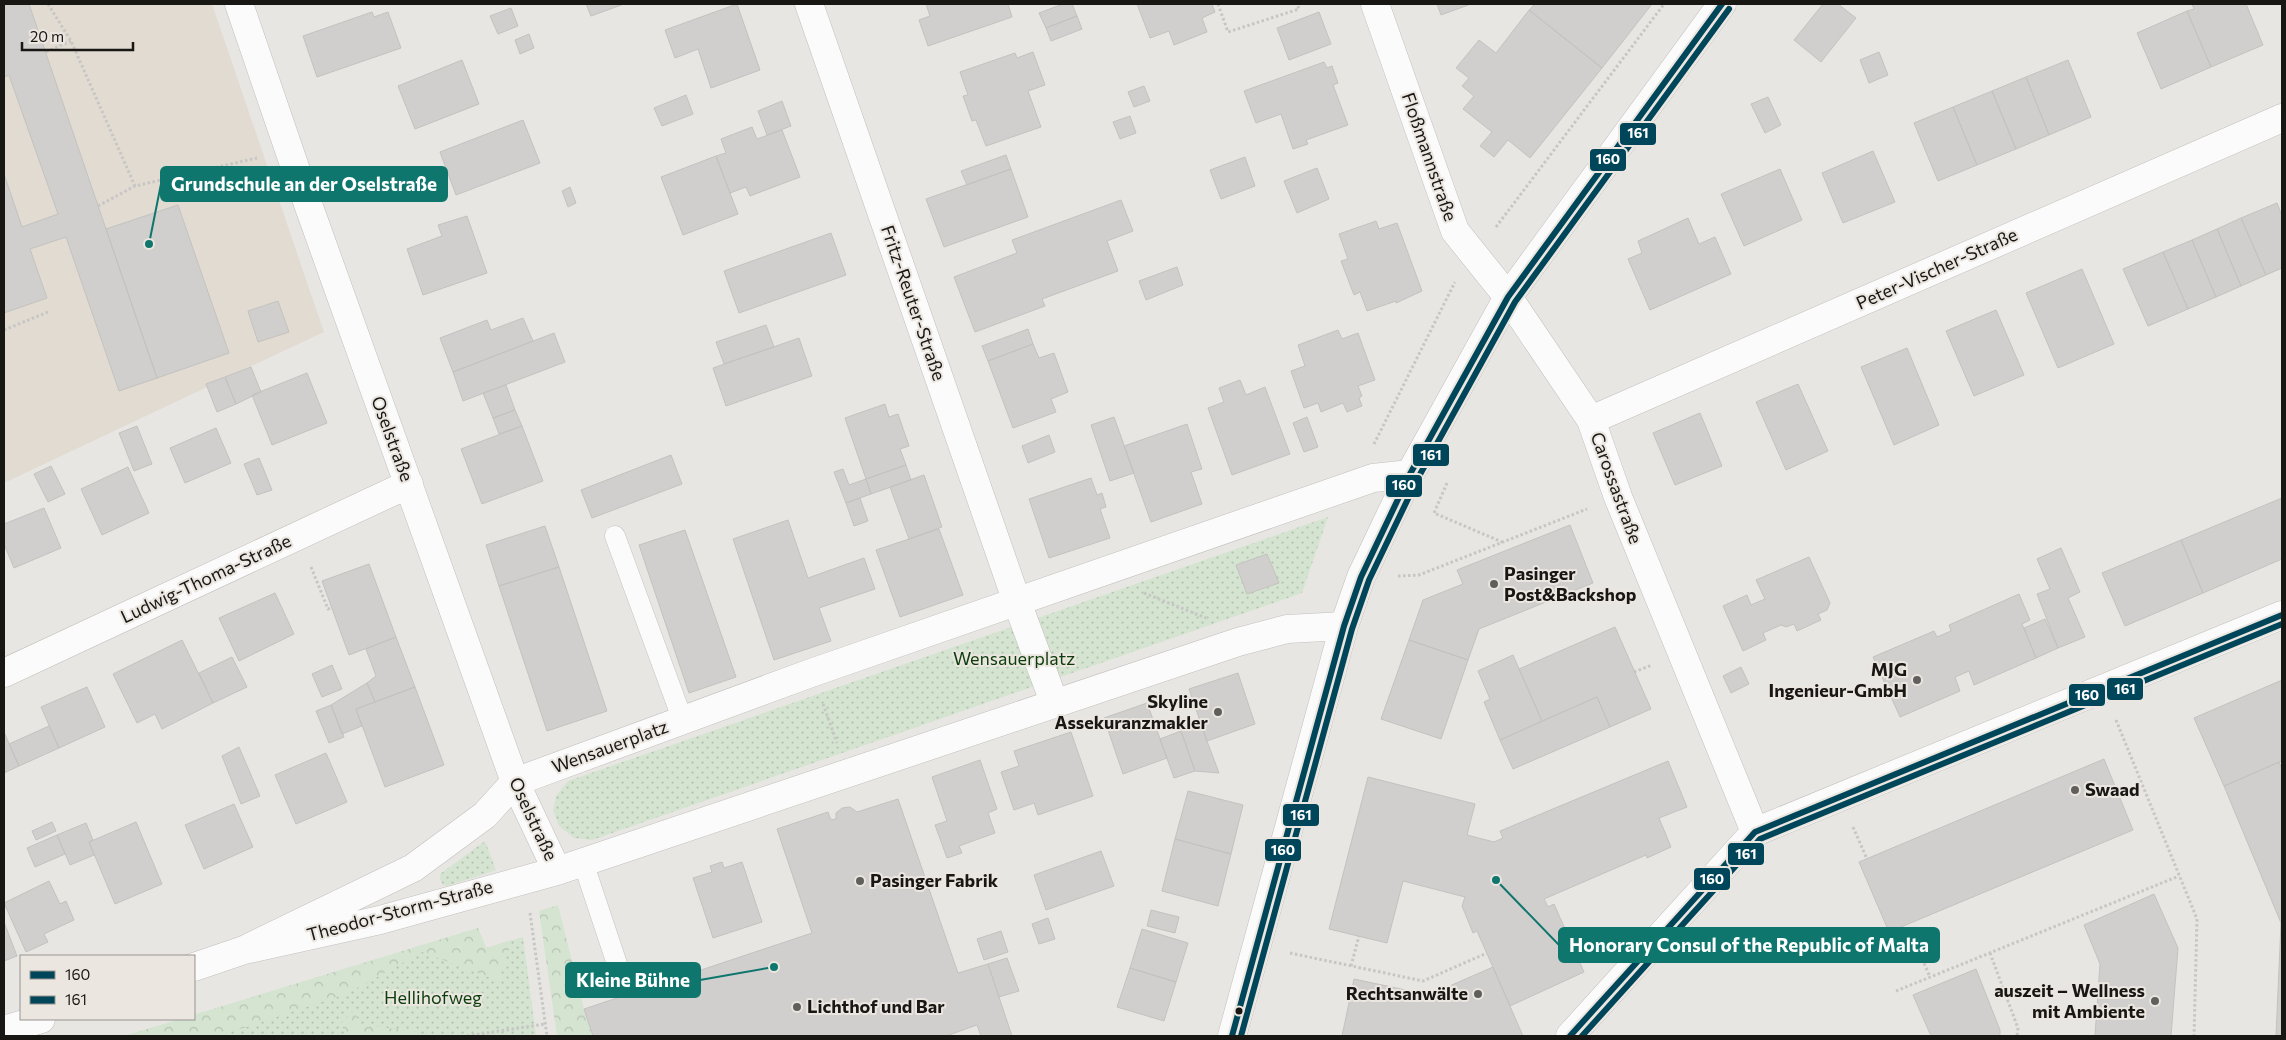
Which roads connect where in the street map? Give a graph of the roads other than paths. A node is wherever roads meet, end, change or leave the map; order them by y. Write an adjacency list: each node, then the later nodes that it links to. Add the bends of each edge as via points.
1 (239, 4): 9 (street, Oselstraße)
2 (809, 4): 11 (street, Fritz-Reuter-Straße)
3 (1375, 4): 6 (street, Floßmannstraße, via 1455,231)
4 (1722, 4): 6 (street)
5 (2282, 118): 7 (street, Peter-Vischer-Straße)
6 (1508, 297): 7 (street, Carossastraße); 8 (street)
7 (1591, 420): 18 (street, Carossastraße, via 1618,497)
8 (1410, 474): 11 (street, Wensauerplatz, via 1373,478); 13 (street, via 1361,577)
9 (409, 484): 14 (street, Ludwig-Thoma-Straße); 17 (street, Oselstraße)
10 (615, 536): 16 (lane)
11 (1017, 602): 15 (street); 16 (street, Wensauerplatz)
12 (2282, 615): 18 (street)
13 (1344, 626): 15 (street, via 1287,629); 26 (street)
14 (4, 674)
15 (1054, 702): 19 (street)
16 (683, 721): 17 (street, Wensauerplatz)
17 (515, 782): 20 (street, Oselstraße); 21 (street, Theodor-Storm-Straße, via 485,815 413,868)
18 (1755, 832): 27 (street)
19 (583, 862): 20 (street); 23 (lane)
20 (556, 871): 21 (street, Theodor-Storm-Straße, via 380,920)
21 (244, 950): 22 (street, Theodor-Storm-Straße)
22 (195, 967)
23 (620, 973)
24 (38, 1020): 25 (street)
25 (4, 1030)
26 (1232, 1036)
27 (1570, 1036)

